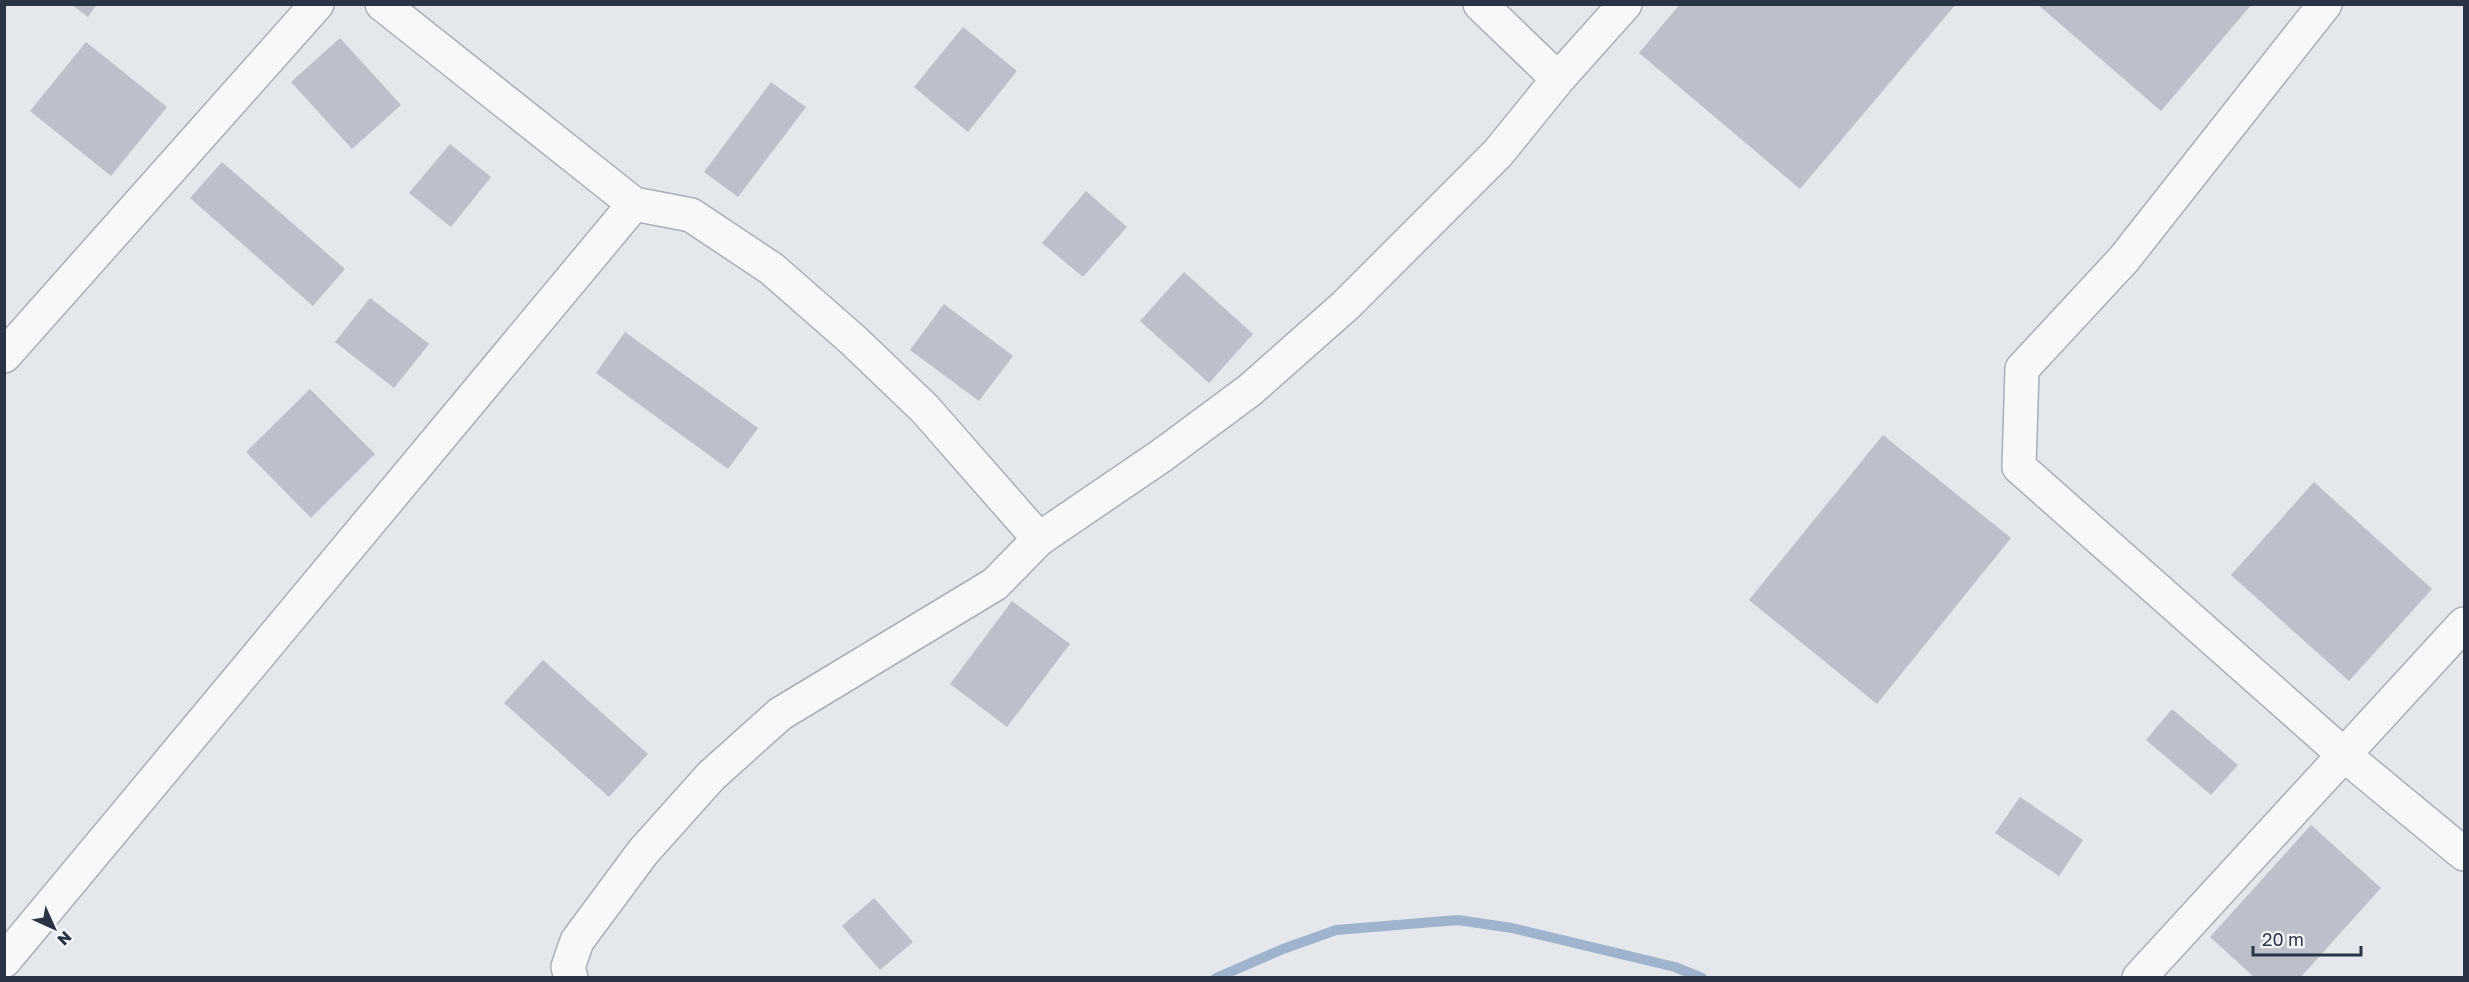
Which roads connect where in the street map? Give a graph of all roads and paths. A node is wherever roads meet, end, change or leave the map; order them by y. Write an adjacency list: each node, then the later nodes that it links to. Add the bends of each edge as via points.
1 (317, 4): 8 (street)
2 (382, 4): 7 (street)
3 (1480, 4): 6 (street)
4 (1625, 4): 6 (street)
5 (2325, 4): 11 (street, via 2124,259 2022,369 2019,467)
6 (1558, 79): 9 (street, via 1498,153 1346,305 1250,390)
7 (634, 204): 9 (street, via 691,215 772,269 925,409); 13 (street)
8 (4, 356)
9 (1040, 539): 14 (street, via 995,584 780,714 711,776 643,852 577,941 568,967)
10 (2464, 624): 11 (street)
11 (2343, 754): 12 (street); 15 (street)
12 (2464, 854)
13 (4, 962)
14 (571, 978)
15 (2139, 978)

